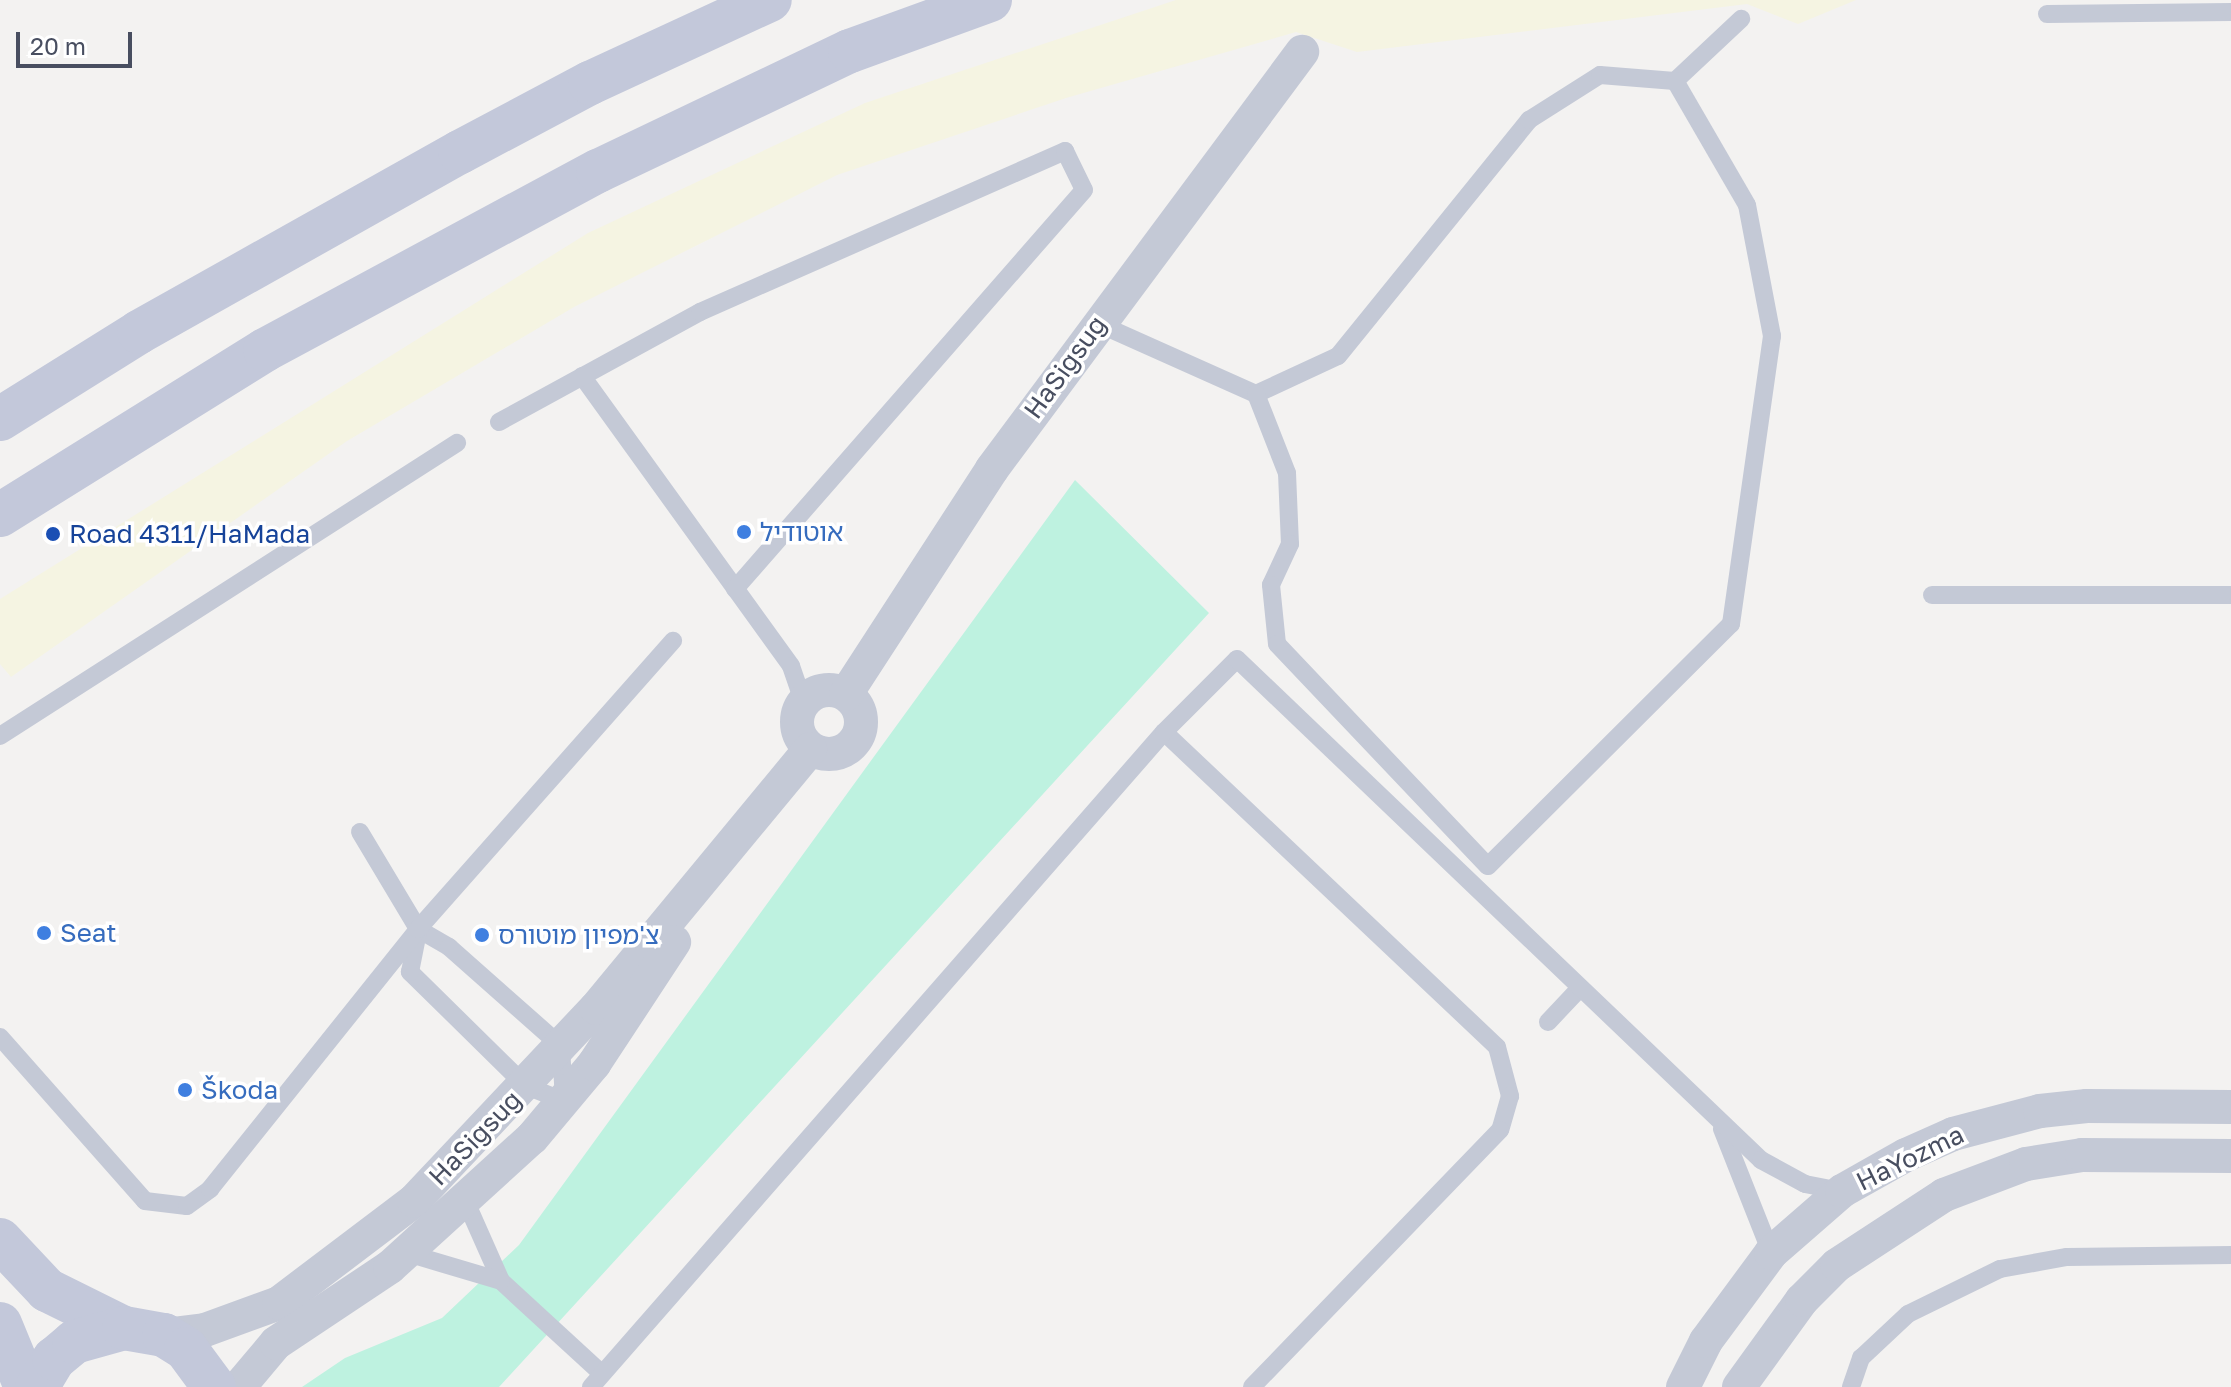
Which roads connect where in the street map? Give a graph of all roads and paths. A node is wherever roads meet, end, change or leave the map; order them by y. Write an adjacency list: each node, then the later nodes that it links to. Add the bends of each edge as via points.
1 (770, 0): 11 (main road, via 590,83 446,159 139,332)
2 (990, 0): 14 (main road, via 850,51 598,171 265,350)
3 (2231, 12): 4 (lane)
4 (2047, 14)
5 (1741, 19): 7 (lane)
6 (1302, 52): 8 (street, HaSigsug)
7 (1675, 81): 10 (lane, via 1600,75 1529,120 1338,356); 10 (lane, via 1747,205 1772,336 1731,624 1488,866 1277,644 1271,585 1290,544 1287,473)
8 (1097, 323): 10 (lane); 19 (street, HaSigsug, via 992,469)
9 (582, 376): 12 (lane); 15 (lane); 15 (lane, via 700,312 1065,151 1084,190)
10 (1256, 394)
11 (0, 419)
12 (499, 422)
13 (457, 443): 22 (lane)
14 (0, 515)
15 (735, 589): 20 (lane, via 791,666)
16 (1932, 595): 17 (lane)
17 (2231, 595)
18 (673, 641): 26 (lane)
19 (846, 694): 20 (street, via 821,690); 23 (street, via 861,716 858,737 831,754)
20 (803, 701): 23 (street, via 798,732)
21 (1164, 732): 27 (lane, via 1237,659); 45 (lane); 50 (lane, via 1497,1047 1510,1096 1500,1130)
22 (0, 736)
23 (810, 749): 25 (street, HaSigsug)
24 (360, 832): 26 (lane)
25 (726, 856): 30 (street, HaSigsug); 32 (street, HaSigsug, via 635,1006)
26 (418, 929): 29 (lane, via 210,1189 187,1206 145,1201); 30 (lane, via 449,947); 31 (lane, via 410,972)
27 (1580, 988): 28 (lane); 34 (lane)
28 (1548, 1022)
29 (0, 1037)
30 (561, 1046): 31 (street, HaSigsug); 32 (lane)
31 (526, 1086): 32 (lane); 44 (street, HaSigsug, via 414,1201 321,1275 246,1318)
32 (564, 1101): 37 (street, HaSigsug)
33 (2231, 1107): 36 (street, HaYozma, via 2087,1106 2002,1118 1941,1139)
34 (1719, 1123): 36 (lane, via 1761,1160 1805,1184); 40 (lane)
35 (2231, 1156): 52 (street, HaYozma, via 2082,1155 2026,1164 1944,1195 1837,1265 1792,1312)
36 (1842, 1191): 40 (street, HaYozma)
37 (466, 1202): 39 (street, HaSigsug); 42 (lane)
38 (0, 1240): 44 (main road, via 47,1290)
39 (407, 1253): 42 (lane); 49 (street, HaSigsug, via 276,1343)
40 (1771, 1253): 51 (street, HaYozma, via 1706,1341)
41 (2231, 1255): 53 (lane, via 2121,1254 2000,1269 1908,1314 1861,1358)
42 (501, 1281): 45 (lane)
43 (0, 1324): 46 (main road)
44 (144, 1331): 47 (main road, via 74,1342 54,1359); 48 (main road, via 186,1349)
45 (596, 1380)
46 (26, 1387)
47 (37, 1387)
48 (214, 1387)
49 (239, 1387)
50 (1252, 1387)
51 (1683, 1387)
52 (1739, 1387)
53 (1851, 1387)

